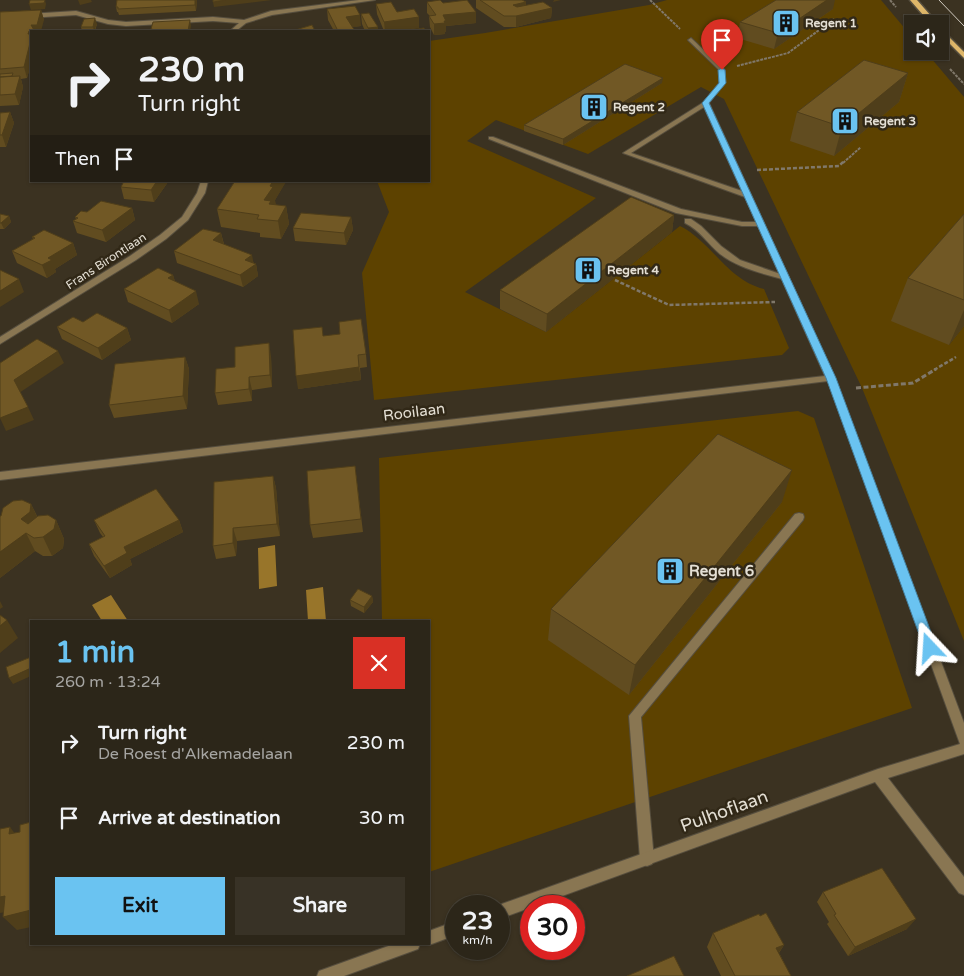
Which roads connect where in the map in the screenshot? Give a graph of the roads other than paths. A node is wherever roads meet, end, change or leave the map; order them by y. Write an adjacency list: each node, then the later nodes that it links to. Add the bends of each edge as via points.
1 (372, 0): 5 (street, via 271,13)
2 (913, 0): 3 (main road)
3 (927, 15)
4 (19, 16): 5 (street, via 76,13 126,24 213,19)
5 (244, 22): 6 (street)
6 (233, 30)
7 (691, 40): 10 (street, via 722,70 722,83)
8 (949, 40): 9 (main road)
9 (964, 56)
10 (706, 103): 13 (street); 13 (street, via 626,153)
11 (491, 138): 15 (street, via 679,211 742,224)
12 (205, 182): 17 (street, Frans Birontlaan, via 185,218 163,237)
13 (747, 195): 15 (street)
14 (688, 221): 16 (street, via 696,224 722,252 746,268)
15 (760, 224): 16 (street)
16 (785, 277): 18 (street)
17 (0, 341)
18 (831, 378): 19 (street, Rooilaan); 21 (street)
19 (0, 476)
20 (800, 517): 24 (street, via 635,716)
21 (964, 740)
22 (964, 748): 23 (street, Pulhoflaan)
23 (878, 775): 24 (street, Pulhoflaan); 25 (street)
24 (647, 859): 26 (street, Pulhoflaan)
25 (964, 888)
26 (510, 908)
27 (445, 932): 28 (street)
28 (430, 938)
29 (409, 945): 30 (street)
30 (324, 976)

